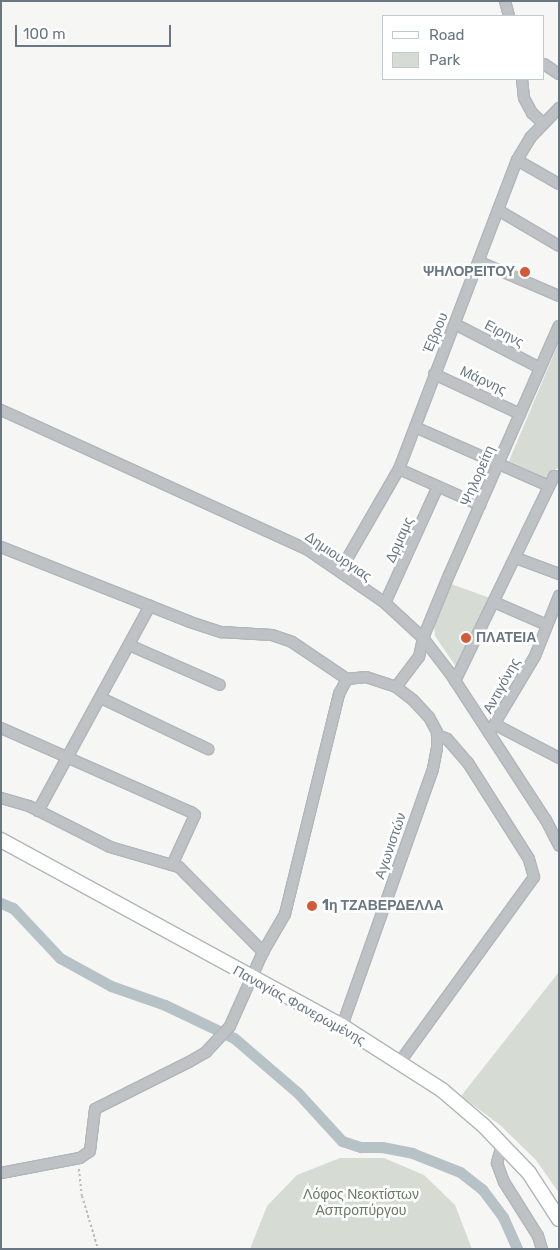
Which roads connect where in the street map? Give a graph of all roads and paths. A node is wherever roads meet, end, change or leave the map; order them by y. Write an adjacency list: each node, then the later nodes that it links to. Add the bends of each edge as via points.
1 (505, 1): 2 (street)
2 (510, 15)
3 (545, 65): 4 (street)
4 (559, 74)
5 (522, 80): 7 (street, via 524,98 532,113)
6 (559, 108): 7 (street, Έβρου)
7 (544, 124): 8 (street, Έβρου)
8 (516, 160): 9 (street); 10 (street, Έβρου)
9 (559, 184)
10 (498, 210): 11 (street); 12 (street, Έβρου)
11 (559, 246)
12 (480, 262): 13 (street); 14 (street, Έβρου)
13 (559, 296)
14 (455, 324): 16 (street, Ειρηνς); 17 (street, Έβρου)
15 (559, 326): 16 (street, Ψηλορείτη)
16 (540, 368): 19 (street, Ψηλορείτη)
17 (434, 374): 19 (street, Μάρνης); 20 (street, Έβρου)
18 (1, 410): 27 (street, Δημιουργιας, via 101,458 257,525 308,550)
19 (520, 414): 21 (street, Ψηλορείτη)
20 (415, 427): 21 (street); 22 (street, Έβρου)
21 (499, 463): 24 (street, Ψηλορείτη); 26 (street, via 552,481)
22 (399, 469): 23 (street); 27 (street, Έβρου)
23 (438, 486): 24 (street); 31 (street, Δρμαμς)
24 (480, 505): 34 (street, Ψηλορείτη)
25 (1, 547): 32 (street)
26 (516, 558): 28 (street); 30 (street)
27 (340, 572): 31 (street, Δημιουργιας)
28 (559, 574)
29 (559, 596): 33 (street, Αντιγόνης)
30 (494, 602): 33 (street); 37 (street)
31 (385, 604): 34 (street, Δημιουργιας)
32 (150, 606): 35 (street); 36 (street, via 221,632 278,637 330,665)
33 (547, 625): 42 (street, Αντιγόνης, via 535,656)
34 (423, 638): 37 (street, Δημιουργιας); 39 (street, Ψηλορείτη, via 420,657)
35 (129, 645): 38 (street); 40 (street)
36 (347, 679): 39 (street, via 366,677); 52 (street, via 339,694 285,914)
37 (455, 681): 42 (street, Δημιουργιας)
38 (220, 685)
39 (396, 687): 43 (street, via 429,717)
40 (101, 698): 44 (street); 45 (street)
41 (1, 728): 45 (street)
42 (493, 729): 46 (street); 50 (street, Δημιουργιας)
43 (437, 735): 54 (street, Αγωνιστών, via 433,769); 55 (street, via 447,739 468,763 529,859 534,877)
44 (208, 749)
45 (69, 758): 48 (street); 51 (street, via 195,815)
46 (559, 758)
47 (1, 798): 48 (street)
48 (38, 811): 51 (street, via 110,847)
49 (1, 840): 53 (main road, Παναγίας Φανερωμένης)
50 (559, 846)
51 (172, 865): 52 (street, via 196,882 239,932)
52 (263, 952): 53 (street)
53 (253, 980): 54 (main road, Παναγίας Φανερωμένης); 57 (street, via 230,1026 219,1039 189,1062 95,1109 90,1151)
54 (342, 1026): 55 (main road, Παναγίας Φανερωμένης)
55 (399, 1063): 56 (main road, Παναγίας Φανερωμένης, via 442,1090)
56 (502, 1145): 59 (main road, Παναγίας Φανερωμένης, via 529,1173); 61 (street, via 497,1163 504,1182 538,1236)
57 (80, 1158): 58 (street); 60 (path, via 82,1196)
58 (1, 1173)
59 (559, 1219)
60 (98, 1249)
61 (542, 1249)

